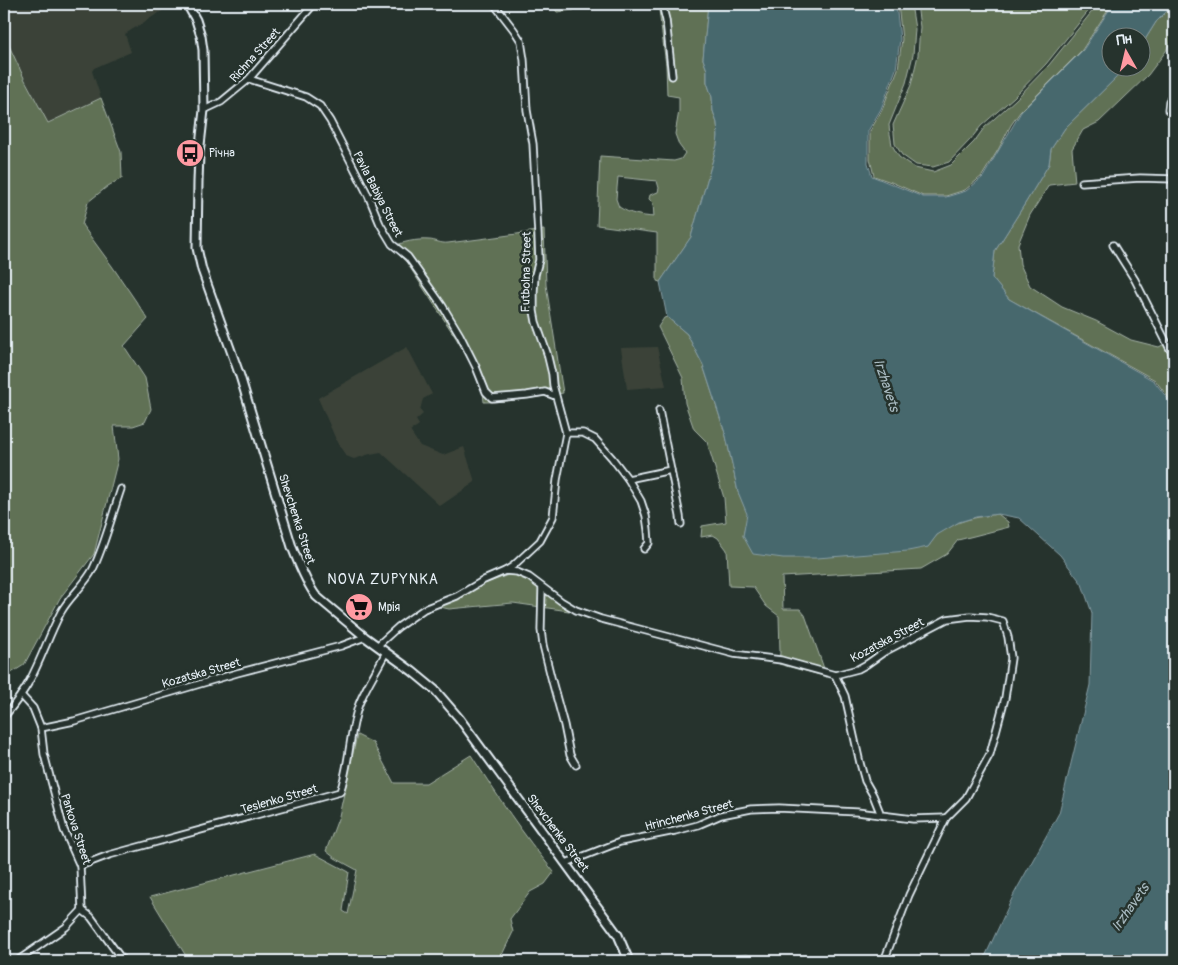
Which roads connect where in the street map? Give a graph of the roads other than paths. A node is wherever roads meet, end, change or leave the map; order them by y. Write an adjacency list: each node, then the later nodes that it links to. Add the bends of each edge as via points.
1 (187, 4): 8 (street, Shevchenka Street, via 201,36)
2 (314, 4): 6 (street, Richna Street)
3 (494, 4): 14 (street, Futbolna Street, via 520,41 524,60 533,144 539,260 535,275 534,311 547,353)
4 (662, 4): 5 (street)
5 (672, 76)
6 (249, 79): 8 (street, Richna Street, via 222,102); 14 (street, Pavla Babiya Street, via 306,97 320,106 380,224 392,244 408,258 442,305 460,335 486,392 492,398 545,392)
7 (1174, 94): 9 (street, via 1168,110)
8 (204, 110): 24 (street, Shevchenka Street, via 197,224 197,248 202,270 240,376 300,567 316,596)
9 (1174, 114)
10 (1174, 179): 11 (street)
11 (1082, 182)
12 (1113, 245): 13 (street, via 1135,280)
13 (1174, 357)
14 (555, 396): 16 (street, Futbolna Street)
15 (659, 410): 17 (street)
16 (566, 434): 18 (street, via 583,433 595,439); 22 (street, via 553,517 540,541)
17 (671, 470): 18 (street); 20 (street)
18 (628, 479): 21 (street, via 646,516 648,543)
19 (121, 489): 28 (street, via 92,570 62,609)
20 (681, 524)
21 (644, 549)
22 (505, 571): 23 (street, via 529,577); 25 (street, via 424,609)
23 (542, 588): 27 (street, via 576,610 601,619 734,654 781,660); 31 (street, via 543,645 570,755)
24 (365, 637): 25 (street, Shevchenka Street); 30 (street, Kozatska Street)
25 (377, 646): 26 (street, Shevchenka Street)
26 (386, 652): 34 (street, Shevchenka Street, via 434,690 459,718); 35 (street, Teslenko Street, via 358,706 340,792)
27 (835, 675): 32 (street, via 845,696 865,781); 33 (street, Kozatska Street, via 858,669 947,620 970,616 1003,621 1010,658 1005,698 990,754 966,798)
28 (21, 695): 29 (street); 30 (street, Parkova Street, via 34,708)
29 (4, 717)
30 (42, 728): 35 (street, Parkova Street, via 44,754 64,830)
31 (576, 765)
32 (881, 815): 33 (street, Hrinchenka Street, via 913,819); 34 (street, Hrinchenka Street, via 751,809 721,814 675,831 620,842)
33 (946, 818): 42 (street, Kozatska Street, via 909,896)
34 (566, 863): 39 (street, Shevchenka Street, via 618,935)
35 (80, 866): 36 (street, Parkova Street)
36 (82, 910): 37 (street, via 66,927); 38 (street, via 91,917)
37 (17, 961)
38 (123, 961)
39 (629, 961)
40 (717, 961): 41 (street)
41 (755, 961)
42 (884, 961)

